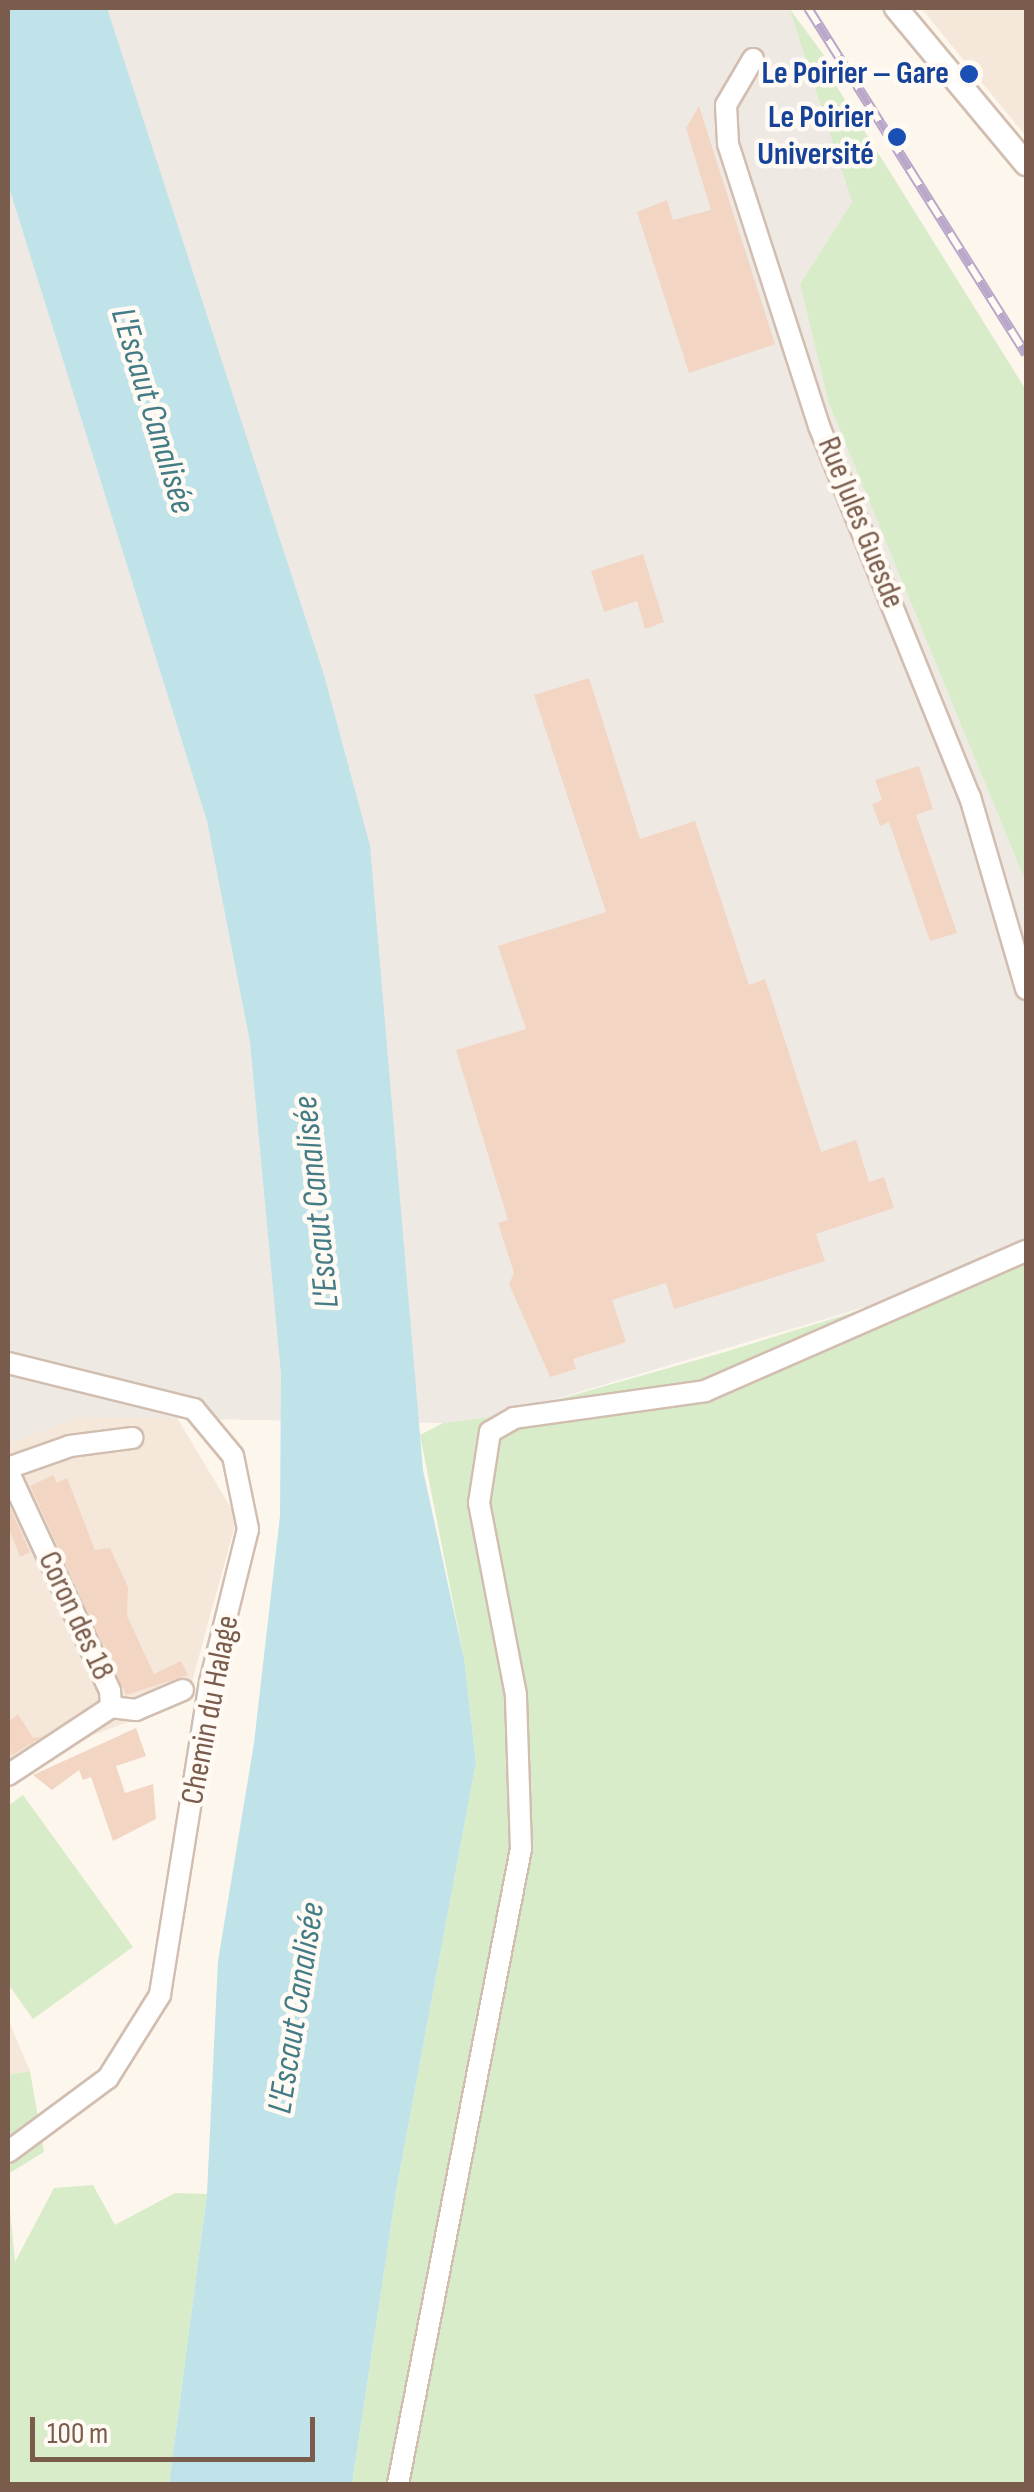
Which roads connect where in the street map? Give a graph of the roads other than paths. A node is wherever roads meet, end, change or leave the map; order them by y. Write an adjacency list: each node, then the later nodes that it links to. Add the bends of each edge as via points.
1 (896, 8): 3 (street)
2 (753, 59): 4 (street, Rue Jules Guesde, via 726,104 728,144 820,426 970,797)
3 (1026, 164)
4 (1026, 989)
5 (1026, 1252): 13 (street, via 714,1388 662,1401 514,1418 490,1432 479,1503 516,1696 519,1863)
6 (8, 1362): 12 (street, Chemin du Halage, via 194,1409 232,1456 248,1530 207,1699 160,1995 108,2078)
7 (132, 1438): 8 (street, via 70,1446)
8 (8, 1470): 10 (street, Coron des 18, via 110,1691)
9 (183, 1690): 10 (street, via 136,1710)
10 (111, 1707): 11 (street, via 102,1719)
11 (8, 1774)
12 (8, 2152)
13 (398, 2484)

